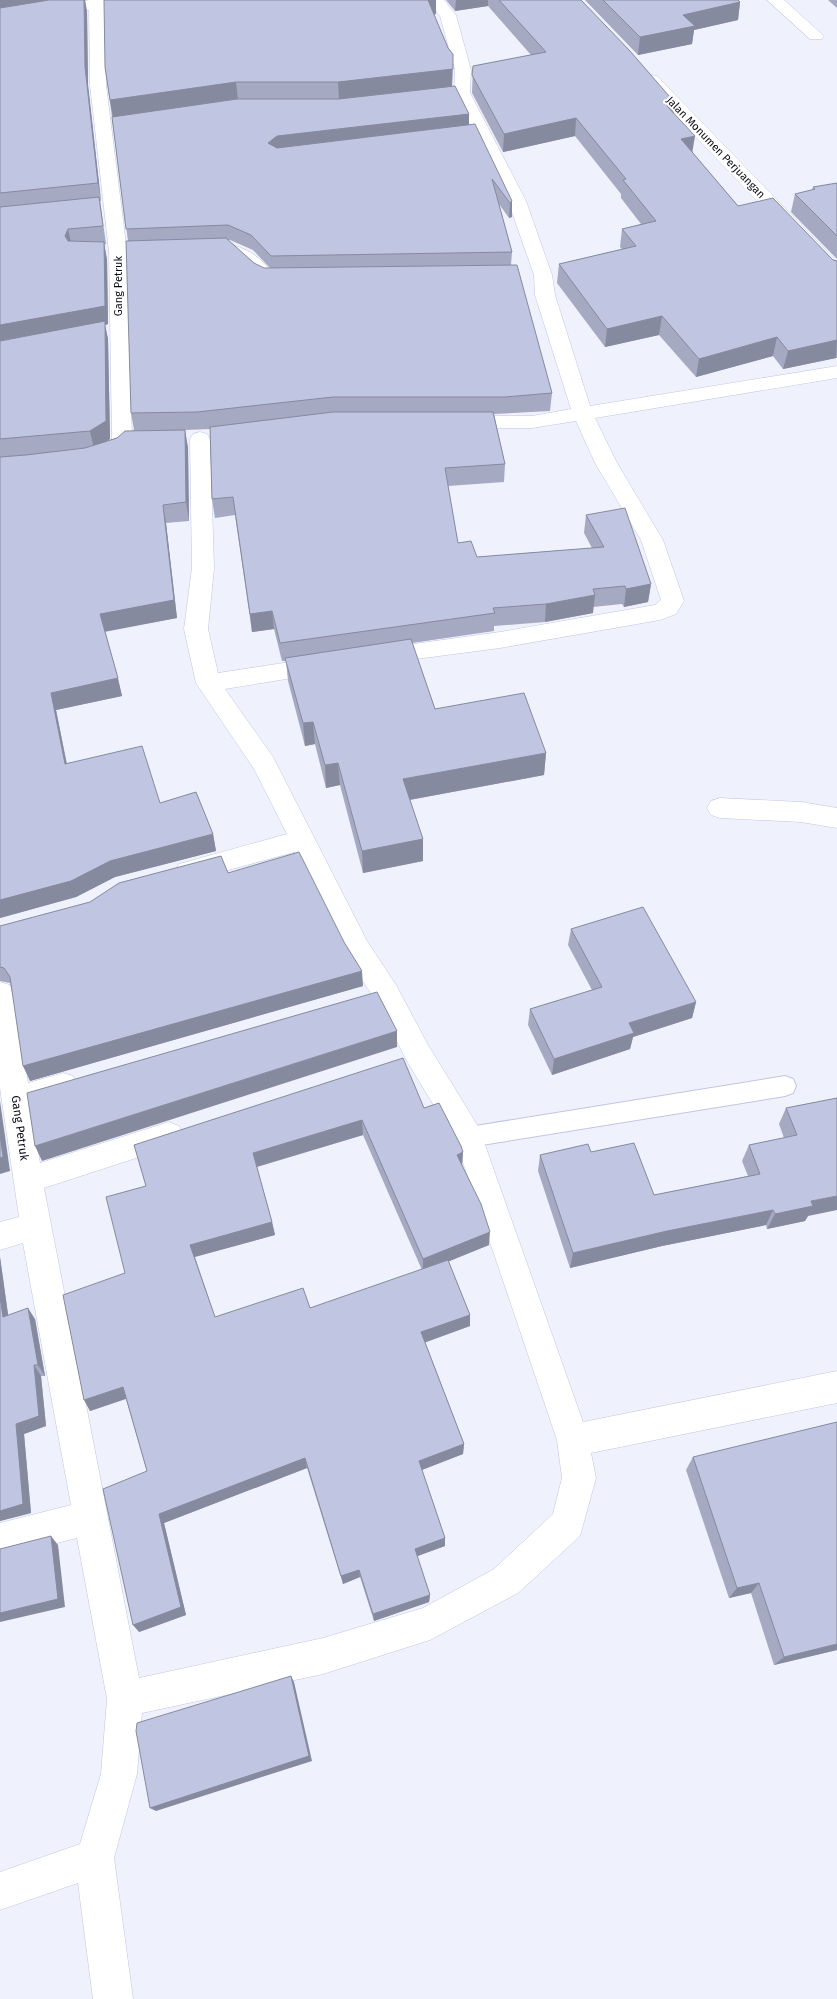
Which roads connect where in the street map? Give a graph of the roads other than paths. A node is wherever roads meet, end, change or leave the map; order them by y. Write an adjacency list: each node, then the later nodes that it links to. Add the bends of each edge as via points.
1 (120, 0): 4 (street)
2 (436, 0): 18 (street, via 448,15 463,70 453,94 517,201 533,274 545,295)
3 (775, 0): 6 (street)
4 (97, 4): 5 (street); 9 (street, Gang Petruk)
5 (0, 20)
6 (816, 36)
7 (638, 66): 15 (street, Jalan Monumen Perjuangan)
8 (121, 123): 9 (street)
9 (102, 126): 10 (street, Gang Petruk)
10 (113, 207): 11 (street); 13 (street, Gang Petruk)
11 (94, 209)
12 (186, 249): 16 (street, via 230,248 244,254 266,278)
13 (126, 252): 14 (street); 21 (street, Gang Petruk, via 108,332 131,440 99,457)
14 (98, 253)
15 (837, 273)
16 (304, 278)
17 (837, 372): 18 (street)
18 (582, 413): 19 (street, via 532,422); 22 (street, via 606,463 652,540 673,601 668,608 500,640)
19 (438, 422)
20 (200, 438): 22 (street, via 203,568 196,629)
21 (81, 459)
22 (208, 683): 25 (street, via 264,764)
23 (720, 808): 24 (street, via 801,812)
24 (837, 818)
25 (302, 840): 26 (street); 28 (street, via 357,949)
26 (163, 877)
27 (0, 993): 34 (street, Gang Petruk)
28 (386, 994): 29 (street); 30 (street)
29 (358, 1002)
30 (418, 1054): 31 (street); 36 (street)
31 (390, 1063)
32 (92, 1077): 34 (street)
33 (785, 1086): 36 (lane)
34 (16, 1099): 37 (street, Gang Petruk)
35 (191, 1128): 37 (street)
36 (469, 1138): 41 (street)
37 (28, 1180): 38 (street, Gang Petruk)
38 (35, 1226): 39 (street); 42 (street, Gang Petruk)
39 (0, 1236)
40 (837, 1387): 41 (street)
41 (573, 1440): 44 (street, via 579,1478 568,1524 506,1580 430,1623 323,1656)
42 (89, 1518): 43 (street); 44 (street, Gang Petruk)
43 (0, 1540)
44 (125, 1699): 45 (street, Gang Petruk, via 119,1774)
45 (95, 1858): 46 (street); 47 (street)
46 (0, 1890)
47 (114, 1999)

